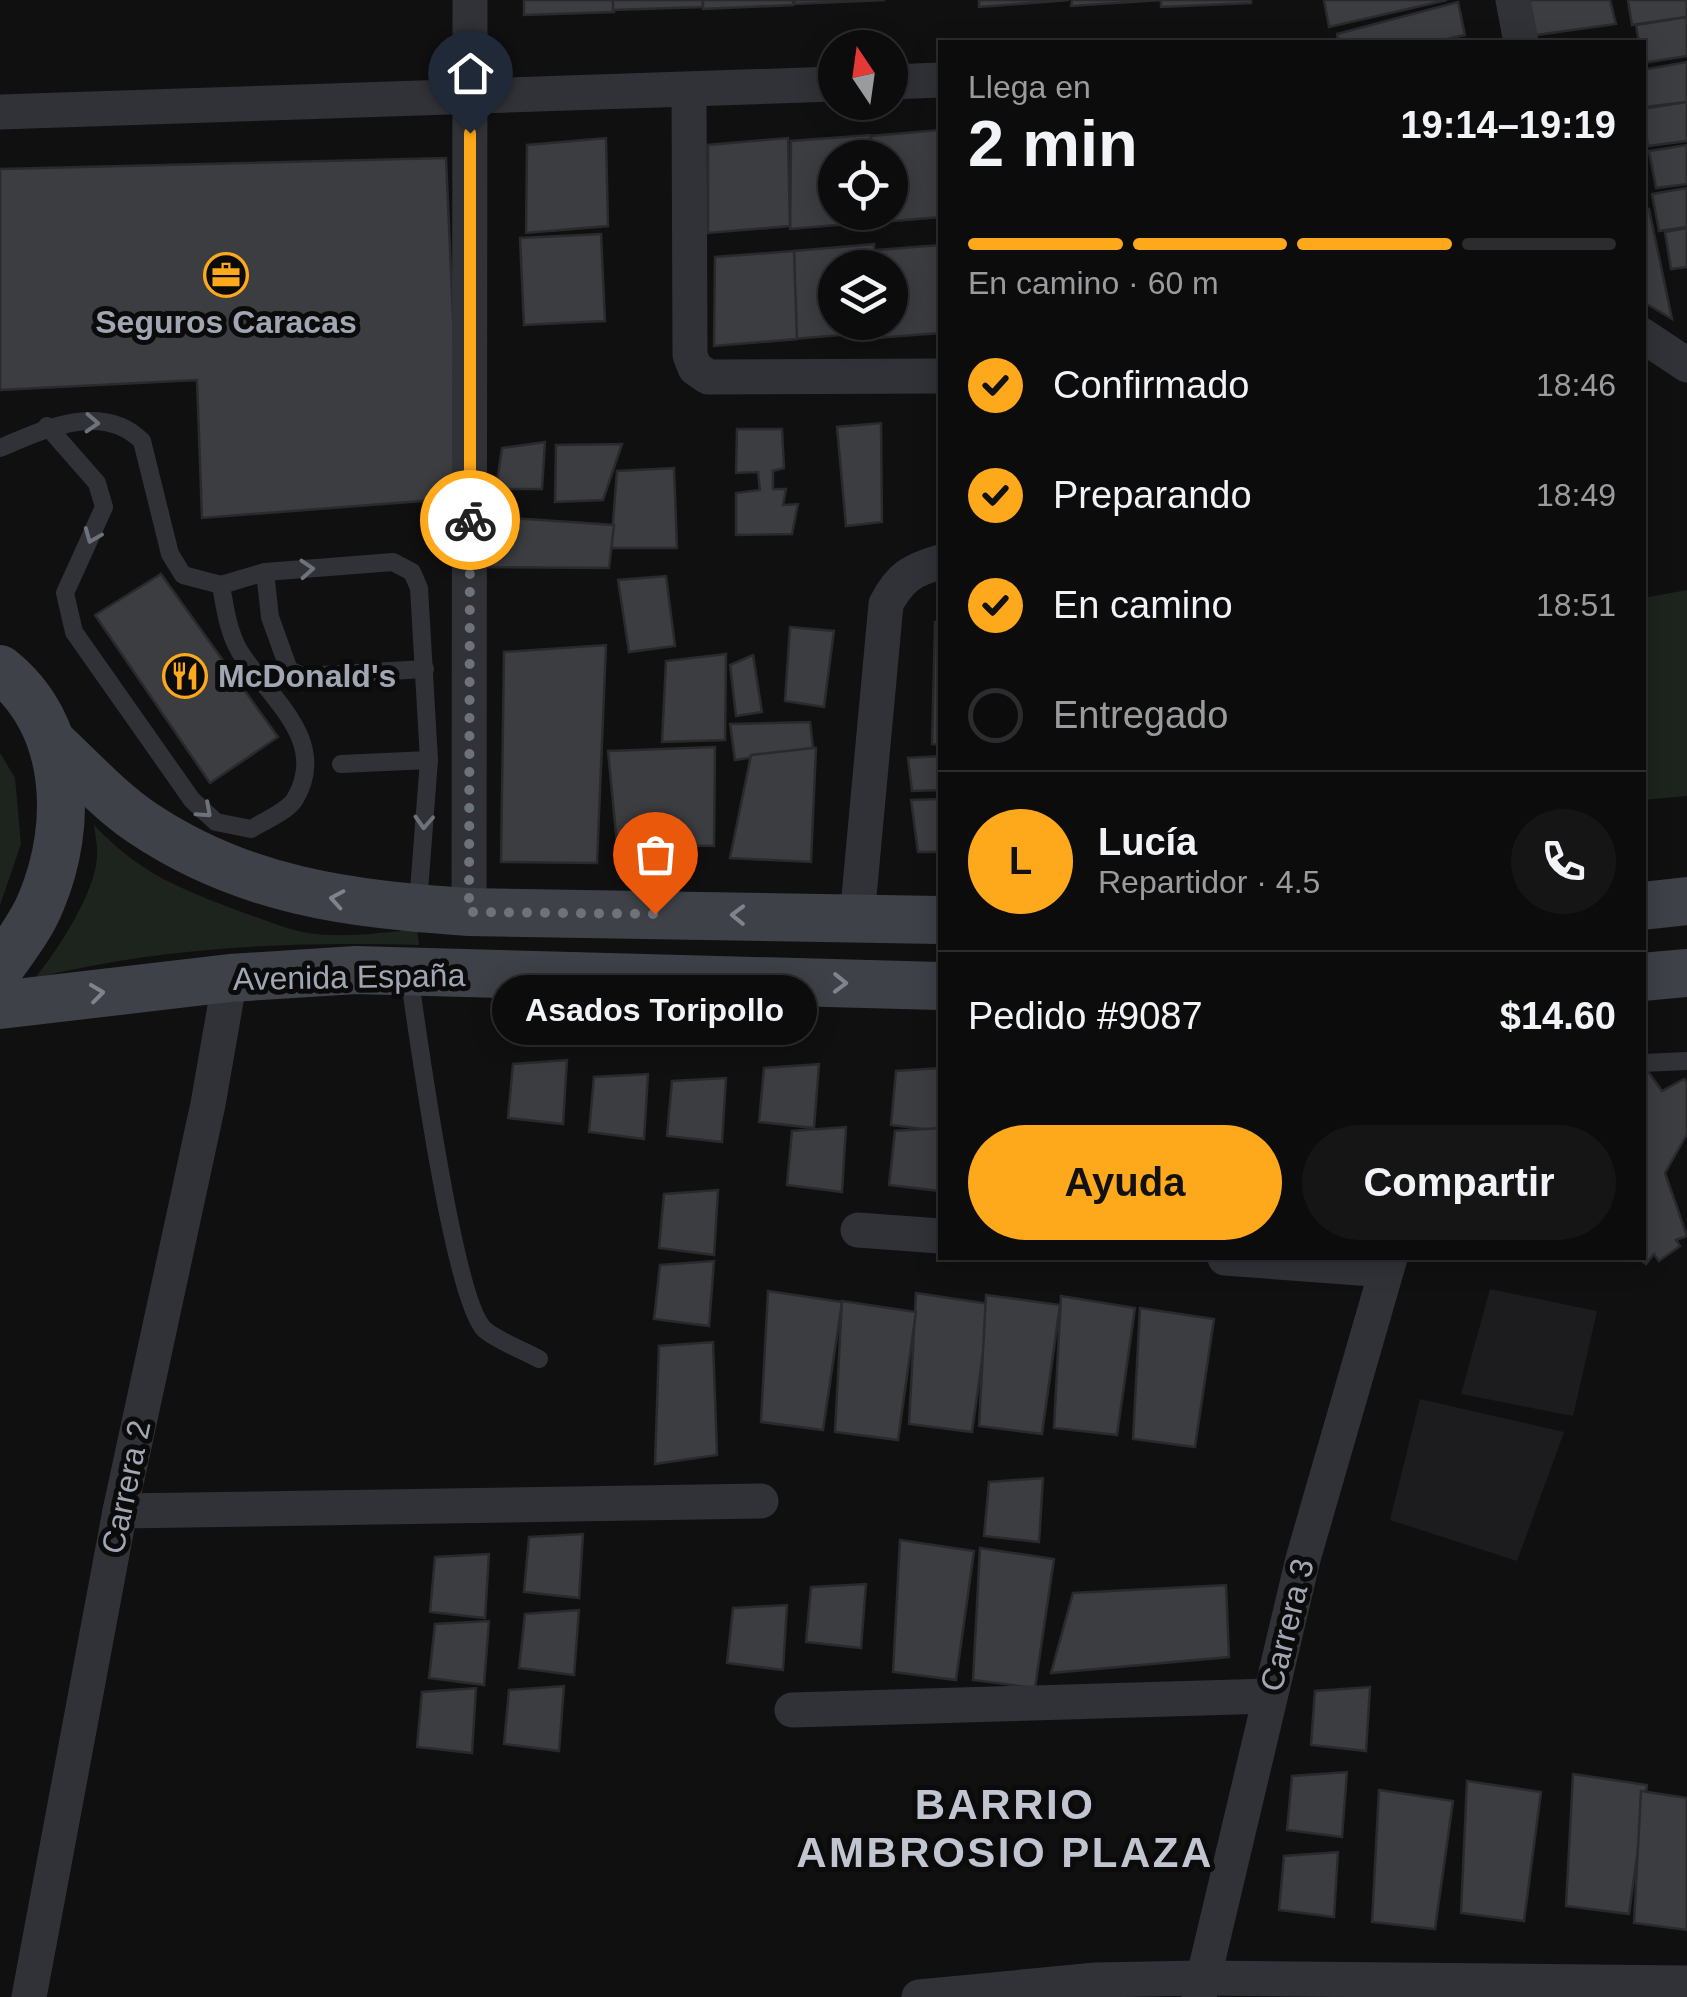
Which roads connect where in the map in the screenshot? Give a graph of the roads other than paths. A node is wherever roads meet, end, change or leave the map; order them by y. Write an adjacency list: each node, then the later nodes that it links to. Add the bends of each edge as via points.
1 (470, 0): 8 (street)
2 (1513, 0): 3 (street)
3 (1522, 40)
4 (938, 80): 5 (street)
5 (908, 81)
6 (818, 85): 7 (street)
7 (690, 90): 8 (street); 12 (street, via 695,368 708,377)
8 (470, 94): 9 (street); 26 (street)
9 (0, 112)
10 (1646, 338): 11 (street)
11 (1687, 365)
12 (938, 376)
13 (46, 426): 14 (lane); 17 (lane, one-way to 17, via 90,420 129,428 150,464 170,554 183,576); 17 (lane, one-way to 17, via 97,483 104,507 65,593 74,632 192,800 216,822 251,830 294,801 306,742 237,648)
14 (0, 448)
15 (938, 563): 27 (street, via 910,570 886,604)
16 (266, 572): 17 (lane); 19 (lane, via 270,616 290,670 303,676); 19 (lane, one-way to 19, via 393,562 412,572)
17 (221, 585)
18 (1, 667): 20 (street, via 36,705)
19 (425, 669): 21 (lane)
20 (55, 746): 25 (street, Avenida España, one-way to 20, via 294,891 226,868 138,820); 29 (street, via 60,804 54,862 40,904)
21 (430, 760): 22 (lane); 25 (lane, one-way to 25)
22 (341, 764)
23 (1687, 901): 24 (street)
24 (1646, 906)
25 (417, 908): 26 (street, Avenida España)
26 (469, 912): 27 (street, Avenida España, one-way to 26)
27 (857, 918): 28 (street, Avenida España)
28 (938, 920)
29 (0, 968)
30 (408, 973): 33 (street, Avenida España); 34 (street, Avenida España, one-way to 34); 42 (lane, via 468,1301 484,1329)
31 (1687, 974): 32 (street)
32 (1646, 977)
33 (230, 978): 35 (street, Avenida España, one-way to 33); 44 (street, Carrera 2)
34 (938, 986)
35 (0, 1006)
36 (1687, 1061): 37 (lane)
37 (1646, 1063)
38 (858, 1230): 39 (street)
39 (938, 1236)
40 (1279, 1260): 41 (street)
41 (1388, 1264): 45 (street, Carrera 3)
42 (539, 1359)
43 (761, 1501): 44 (street)
44 (120, 1511): 49 (street, Carrera 2)
45 (1270, 1696): 46 (street); 47 (street, Carrera 3)
46 (792, 1710)
47 (1201, 1987): 48 (street); 50 (street, via 1096,1980)
48 (1668, 1987)
49 (28, 1997)
50 (919, 1997)

